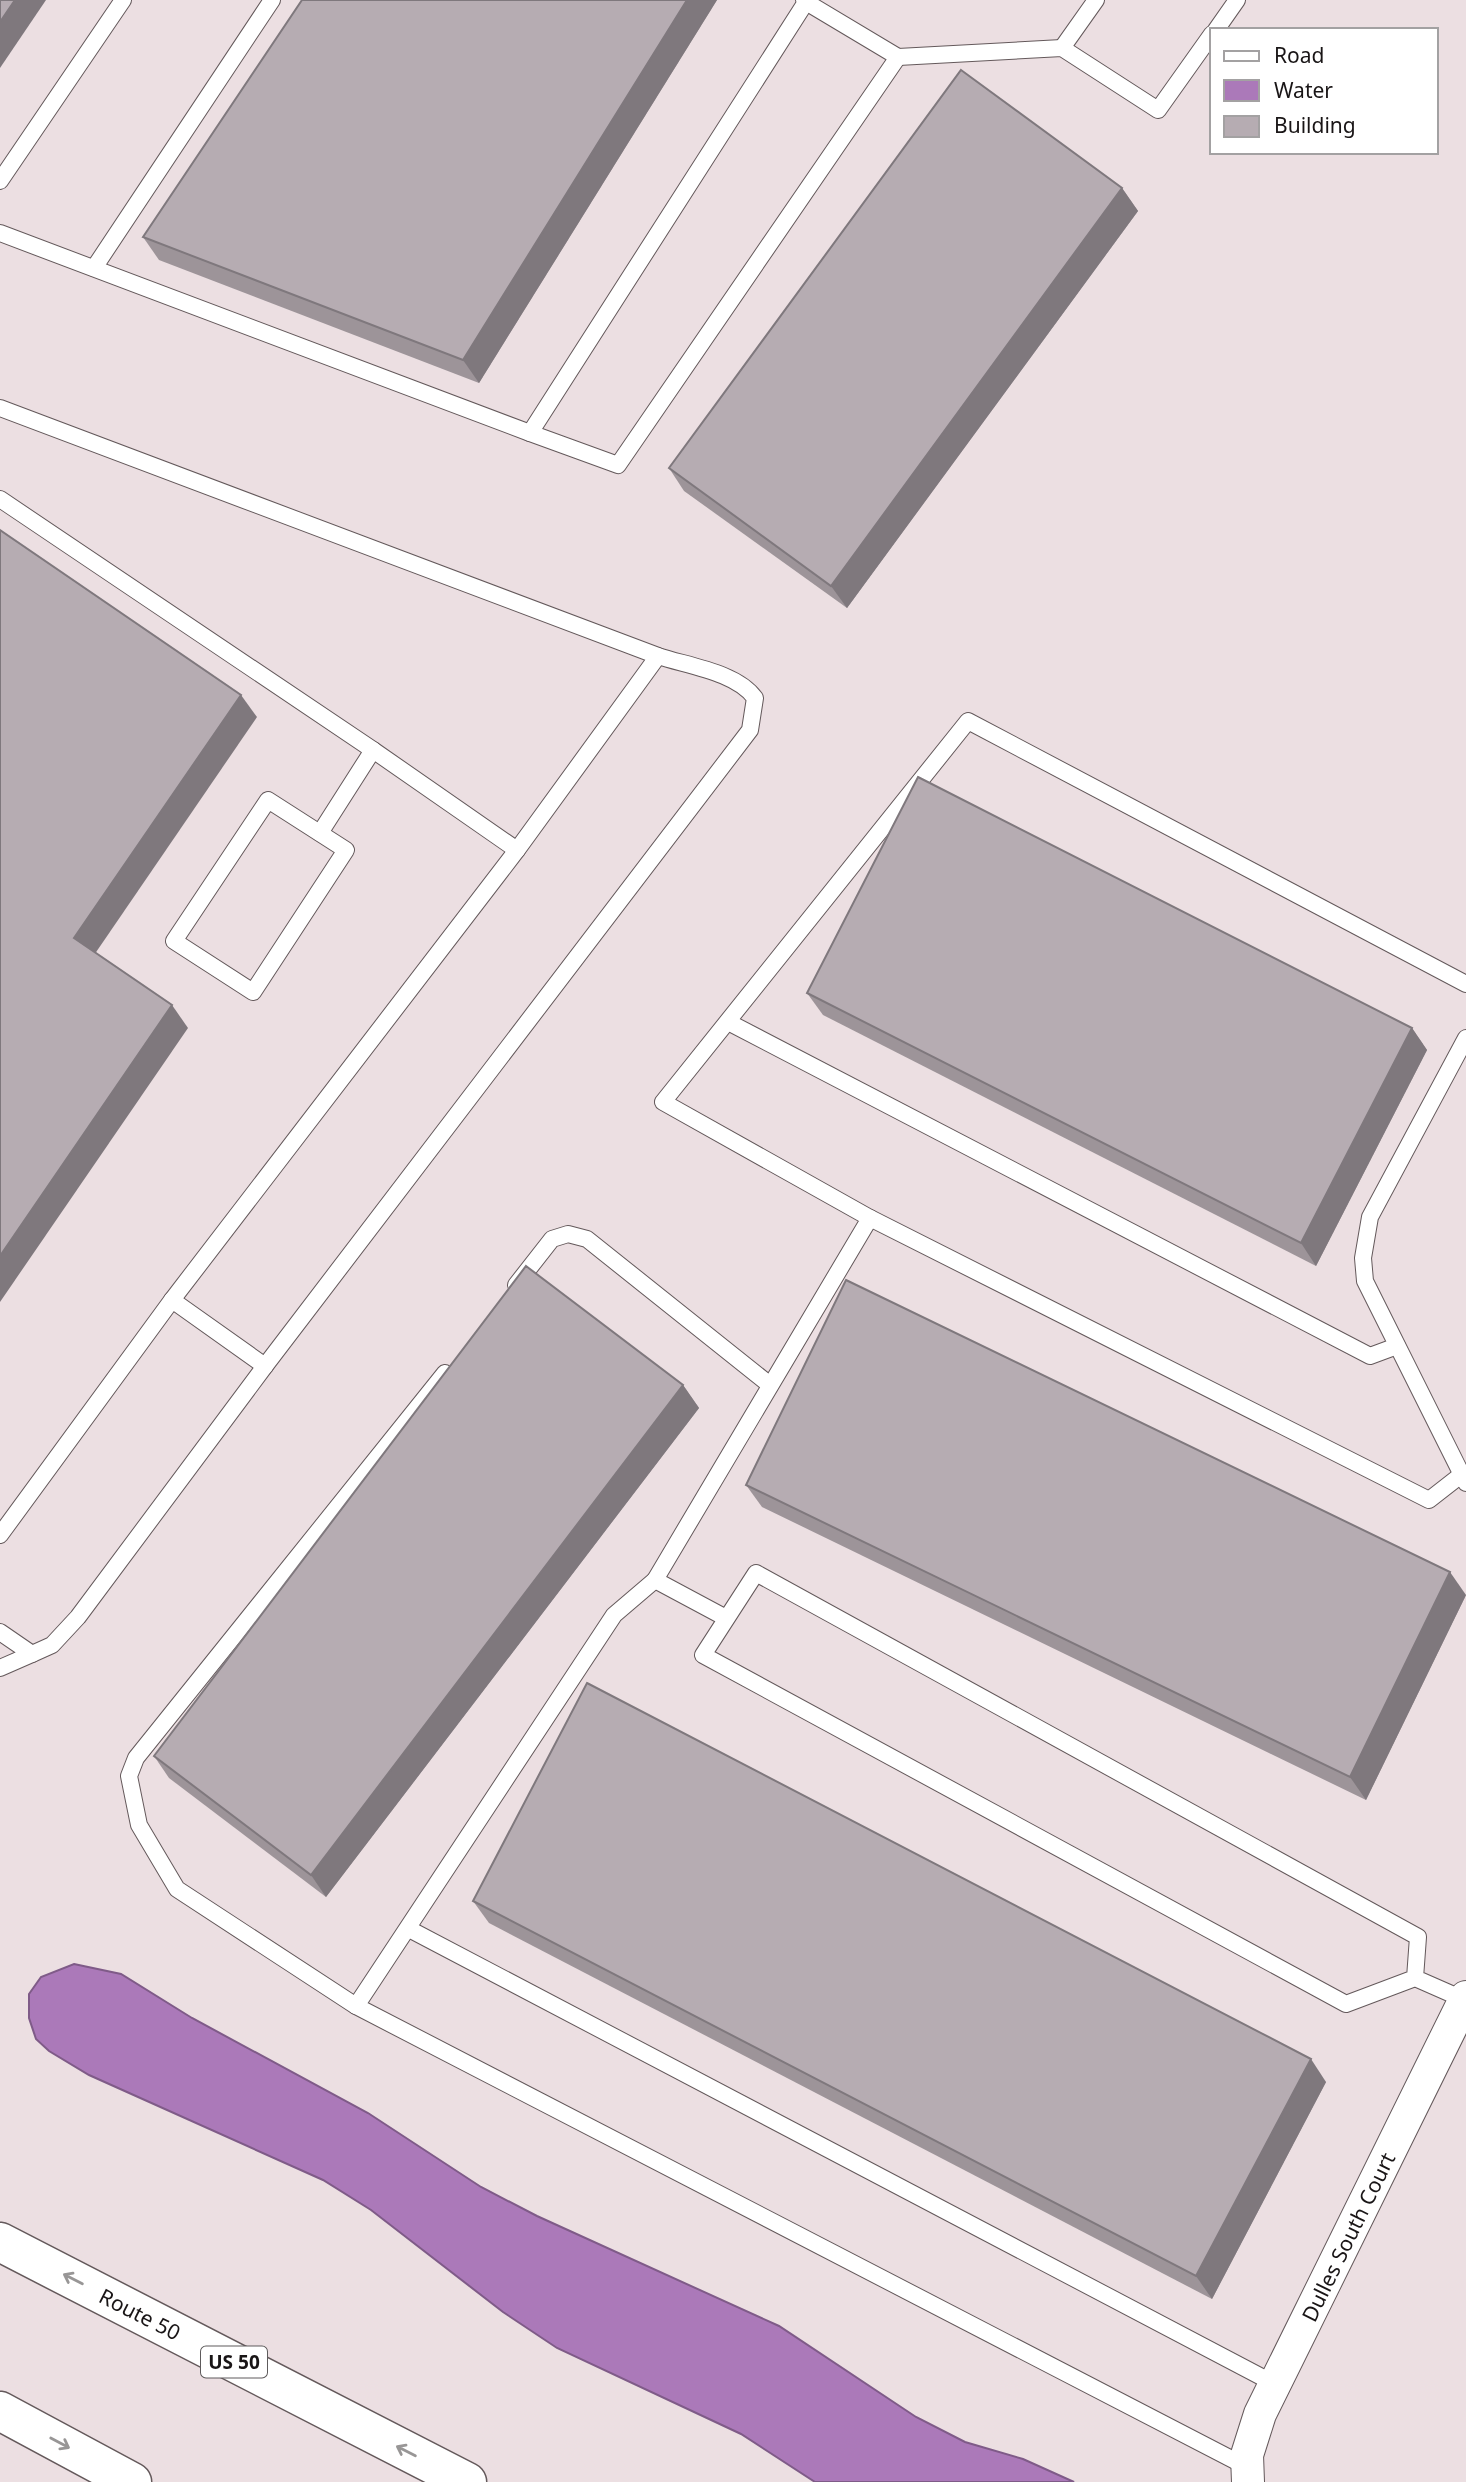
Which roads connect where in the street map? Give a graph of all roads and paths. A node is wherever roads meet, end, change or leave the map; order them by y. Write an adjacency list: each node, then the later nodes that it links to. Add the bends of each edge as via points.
1 (122, 0): 10 (lane)
2 (272, 0): 12 (lane)
3 (1096, 0): 8 (lane)
4 (1237, 0): 6 (lane)
5 (805, 1): 9 (lane); 14 (lane)
6 (1217, 28)
7 (1210, 37): 8 (lane, via 1158,110)
8 (1062, 48): 9 (lane)
9 (898, 57): 14 (lane, via 618,465)
10 (0, 181)
11 (0, 233): 12 (lane)
12 (94, 268): 14 (lane)
13 (0, 408): 16 (lane)
14 (530, 433)
15 (0, 499): 17 (lane)
16 (658, 656): 19 (lane); 28 (lane, via 746,687 755,698 750,730)
17 (373, 750): 18 (lane); 19 (lane)
18 (320, 833): 18 (lane, via 346,850 253,992 174,941 268,800)
19 (517, 850): 25 (lane)
20 (1466, 984): 21 (lane, via 968,721)
21 (728, 1022): 23 (lane, via 663,1102); 26 (lane, via 1370,1356)
22 (1466, 1038): 26 (lane, via 1370,1217 1366,1234 1364,1281)
23 (870, 1218): 29 (lane); 30 (lane, via 1429,1500)
24 (509, 1293): 29 (lane, via 552,1239 568,1234 587,1239)
25 (172, 1300): 28 (lane); 31 (lane)
26 (1397, 1346): 30 (lane)
27 (457, 1358): 40 (lane, via 136,1758 129,1776 139,1825 177,1889)
28 (265, 1366): 35 (lane, via 78,1618 52,1645)
29 (770, 1385): 32 (lane)
30 (1464, 1479)
31 (0, 1535)
32 (654, 1580): 33 (lane); 37 (lane, via 614,1615)
33 (726, 1618): 38 (lane, via 703,1655 1346,2004); 38 (lane, via 756,1573 1418,1937)
34 (0, 1632): 35 (lane)
35 (32, 1654): 36 (lane)
36 (0, 1668)
37 (409, 1929): 40 (lane); 42 (lane)
38 (1415, 1978): 39 (lane)
39 (1465, 1998): 42 (street, Dulles South Court)
40 (356, 2006): 44 (lane)
41 (0, 2242): 46 (highway, Route 50 / US 50, one-way to 41)
42 (1275, 2384): 44 (street, Dulles South Court, via 1260,2414)
43 (0, 2411): 45 (highway, one-way to 45)
44 (1247, 2474)
45 (132, 2482)
46 (467, 2482)

